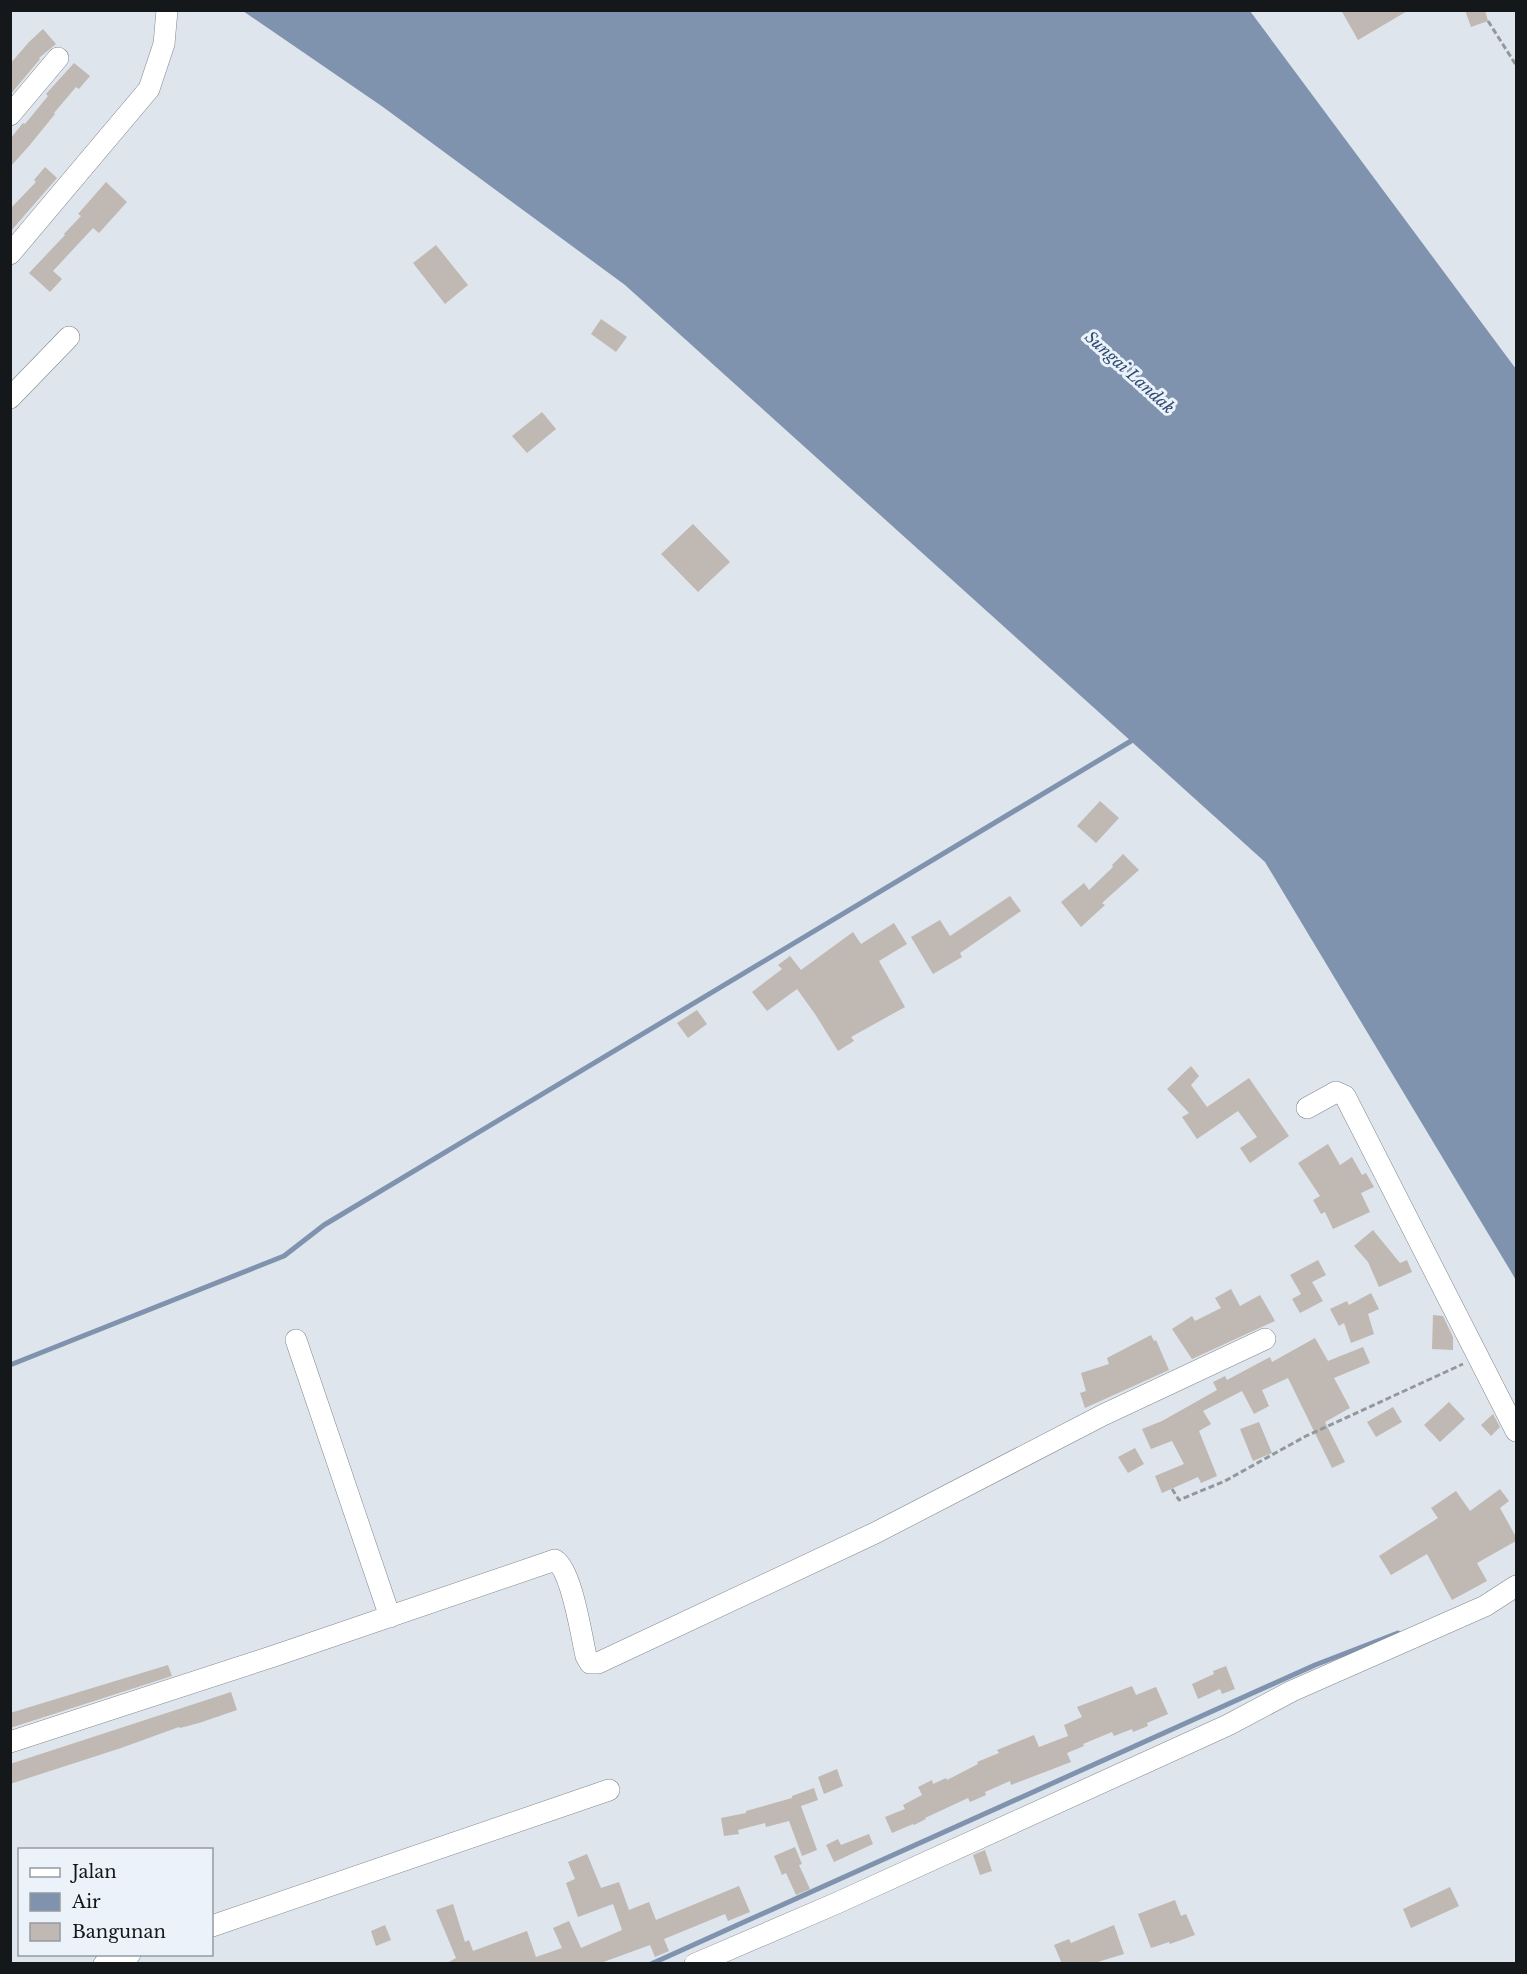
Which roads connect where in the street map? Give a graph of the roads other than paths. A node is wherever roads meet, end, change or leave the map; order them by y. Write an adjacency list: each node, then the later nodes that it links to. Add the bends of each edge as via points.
1 (167, 11): 4 (street, via 164,44 149,89)
2 (58, 58): 3 (street)
3 (10, 115)
4 (10, 254)
5 (69, 337): 6 (street)
6 (10, 398)
7 (1306, 1108): 10 (street, via 1336,1092 1344,1095)
8 (1265, 1339): 12 (street, via 1103,1414 875,1533 598,1663 590,1663 586,1656 568,1579 555,1560)
9 (296, 1340): 12 (street)
10 (1516, 1431)
11 (1516, 1586): 18 (street, via 1485,1606 1321,1677 1228,1725)
12 (390, 1617): 13 (street)
13 (10, 1742)
14 (609, 1790): 15 (street)
15 (213, 1926)
16 (125, 1956): 17 (street)
17 (104, 1964)
18 (695, 1964)

